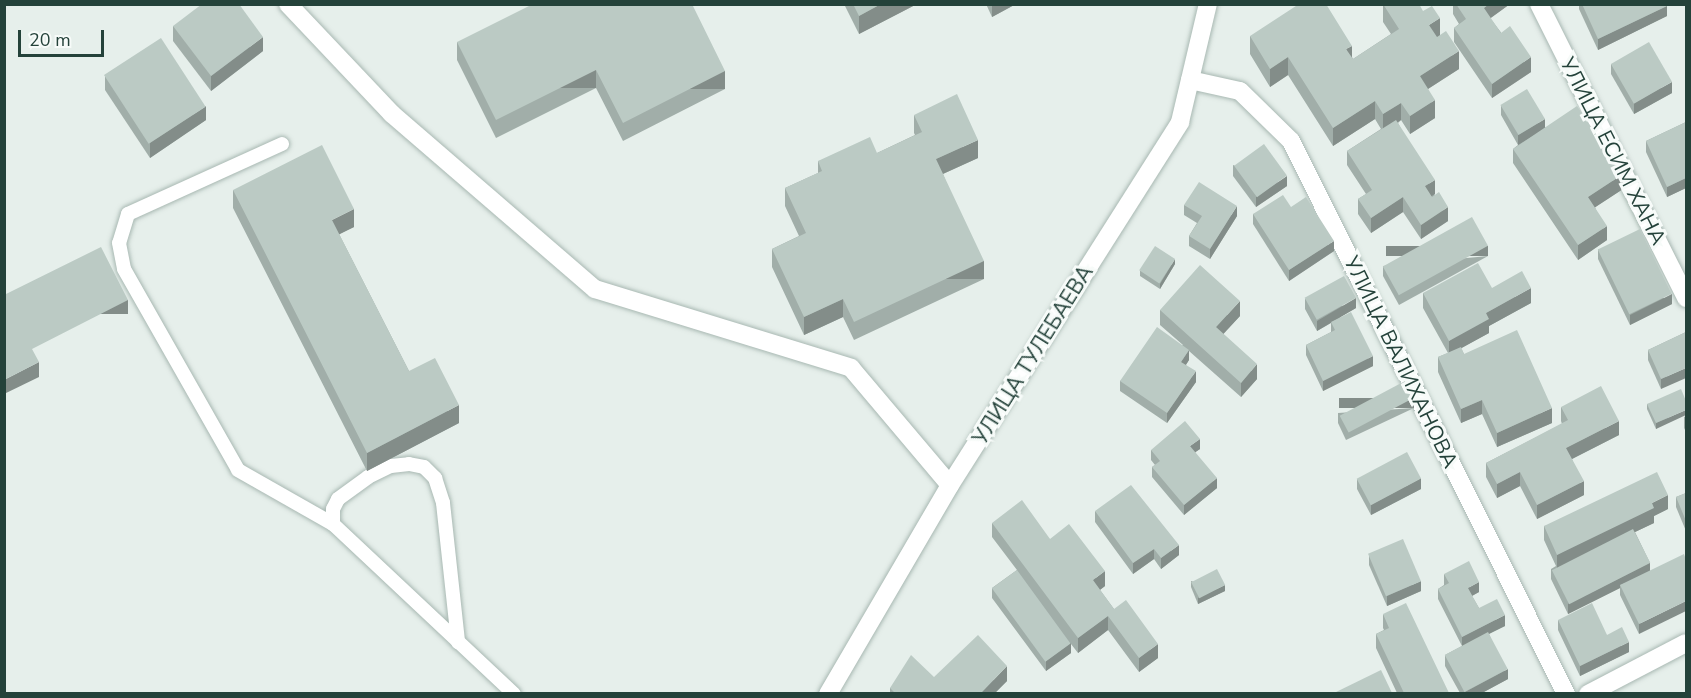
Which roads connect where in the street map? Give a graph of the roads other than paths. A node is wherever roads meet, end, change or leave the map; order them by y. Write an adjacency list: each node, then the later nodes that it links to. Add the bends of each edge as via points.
1 (288, 4): 7 (street, via 392,114 595,290 851,368)
2 (1208, 4): 4 (street, УЛИЦА ТУЛЕБАЕВА)
3 (1539, 4): 6 (street, УЛИЦА ЕСИМ ХАНА)
4 (1190, 80): 7 (street, УЛИЦА ТУЛЕБАЕВА, via 1180,122); 13 (street, УЛИЦА ВАЛИХАНОВА, via 1240,90 1291,141)
5 (282, 144): 8 (lane, via 128,214 120,231 120,255 131,283 238,470)
6 (1686, 298)
7 (950, 485): 12 (street, УЛИЦА ТУЛЕБАЕВА)
8 (333, 524): 9 (lane); 9 (lane, via 338,499 368,477 390,466 424,467 435,478 443,503)
9 (458, 642): 11 (lane)
10 (1686, 643): 14 (street)
11 (514, 693)
12 (828, 693)
13 (1566, 693)
14 (1588, 693)

